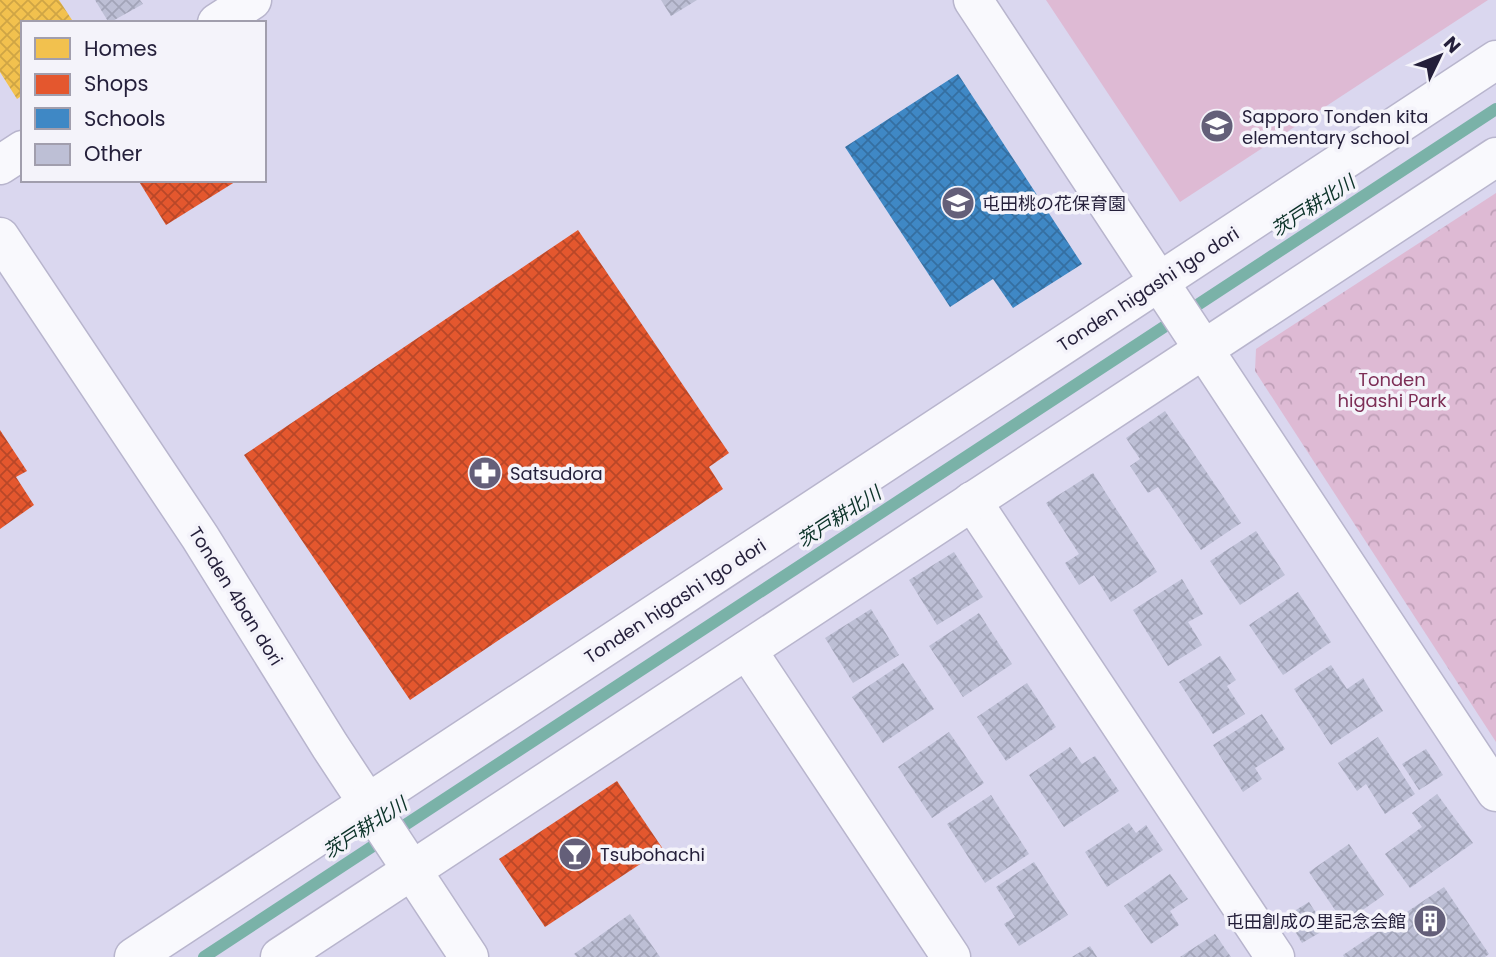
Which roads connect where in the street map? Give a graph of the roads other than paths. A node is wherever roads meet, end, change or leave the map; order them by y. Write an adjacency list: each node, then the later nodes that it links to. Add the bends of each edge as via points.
1 (252, 0): 3 (street)
2 (973, 0): 9 (street)
3 (220, 21)
4 (1496, 60): 9 (street, Tonden higashi 1go dori)
5 (21, 151): 7 (street)
6 (1496, 158): 10 (street)
7 (0, 165)
8 (0, 237): 14 (street, Tonden 4ban dori, via 200,537)
9 (1163, 290): 10 (street); 14 (street, Tonden higashi 1go dori)
10 (1198, 342): 11 (street); 13 (street)
11 (972, 501): 12 (street); 20 (street)
12 (747, 650): 15 (street); 19 (street)
13 (1496, 792)
14 (373, 812): 15 (street, Tonden 4ban dori); 16 (street, Tonden higashi 1go dori)
15 (407, 864): 17 (street); 18 (street, Tonden 4ban dori)
16 (134, 957)
17 (280, 957)
18 (469, 957)
19 (951, 957)
20 (1275, 957)

